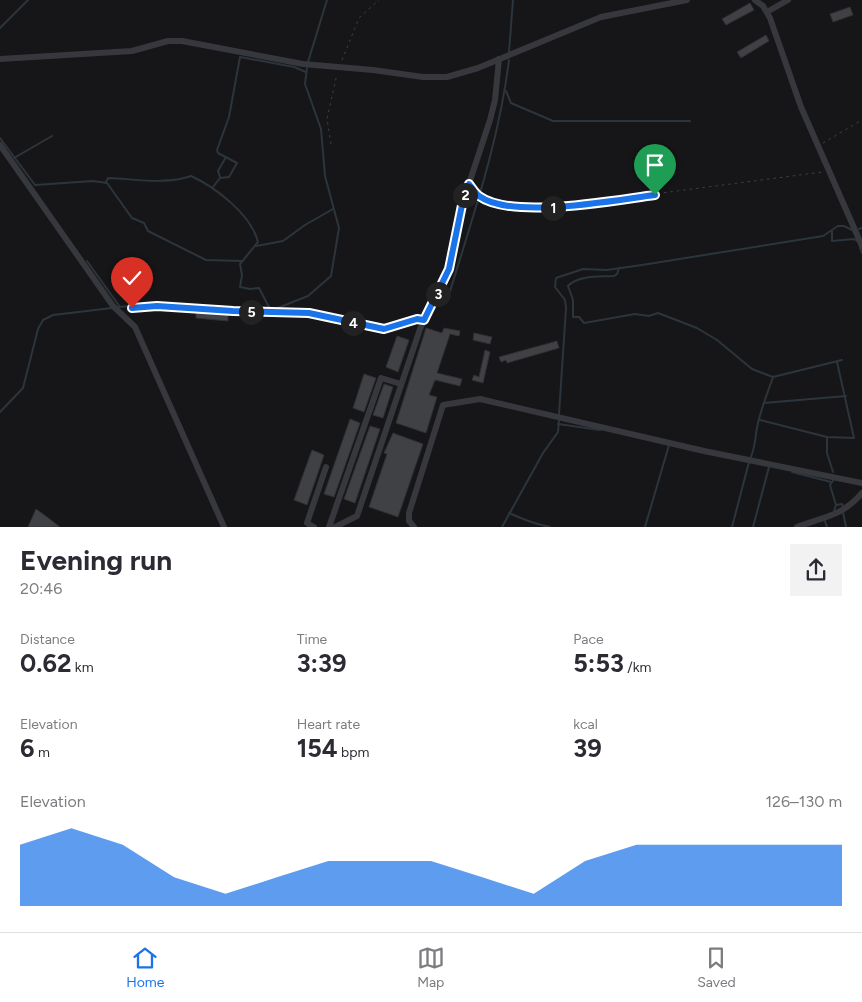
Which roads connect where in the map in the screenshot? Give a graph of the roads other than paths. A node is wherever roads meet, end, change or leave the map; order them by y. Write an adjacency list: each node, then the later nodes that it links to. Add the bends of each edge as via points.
1 (687, 0): 6 (street, via 601,17)
2 (755, 0): 4 (street)
3 (788, 0): 4 (street)
4 (767, 12): 8 (street, via 801,107)
5 (0, 59): 6 (street, via 132,51 182,41 303,64 433,78 457,75)
6 (499, 59): 9 (street, via 490,120 462,205 449,269 424,320)
7 (0, 145): 13 (street, via 118,311 135,327)
8 (862, 246)
9 (401, 384): 15 (street, via 380,378); 16 (street, via 357,516)
10 (326, 467): 14 (street, via 307,522)
11 (862, 483): 17 (street, via 480,399 443,405 409,513 409,521)
12 (862, 493): 18 (street, via 842,512)
13 (224, 527)
14 (314, 527)
15 (329, 527)
16 (335, 527)
17 (414, 527)
18 (797, 527)

